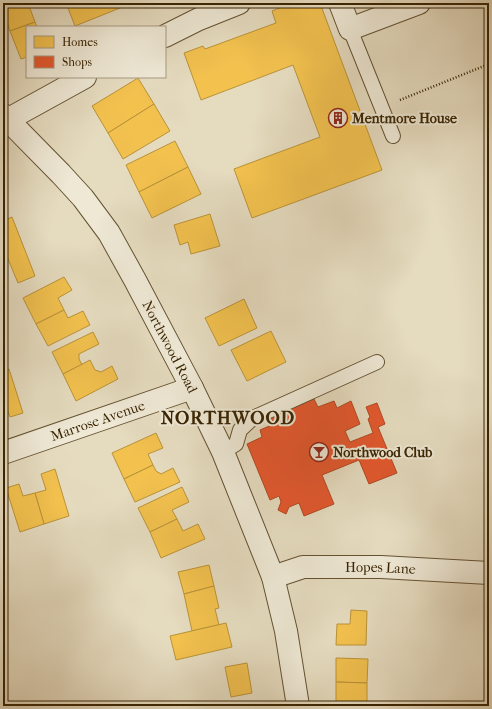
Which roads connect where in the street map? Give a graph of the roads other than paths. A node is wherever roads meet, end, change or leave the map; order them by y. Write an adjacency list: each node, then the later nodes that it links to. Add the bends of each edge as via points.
1 (239, 3): 5 (street)
2 (340, 3): 4 (street)
3 (419, 3): 4 (street)
4 (350, 29): 8 (lane)
5 (166, 36)
6 (83, 78): 7 (street)
7 (5, 118): 10 (street, Northwood Road, via 83,198 108,233)
8 (393, 136)
9 (377, 362): 11 (lane, via 253,418 240,430 236,444)
10 (192, 388): 11 (street, Northwood Road); 12 (street, Marrose Avenue)
11 (223, 452): 14 (street, Northwood Road)
12 (3, 453)
13 (489, 573): 14 (street, Hopes Lane, via 381,567 302,568)
14 (273, 577): 15 (street, Northwood Road, via 286,631)
15 (298, 706)

